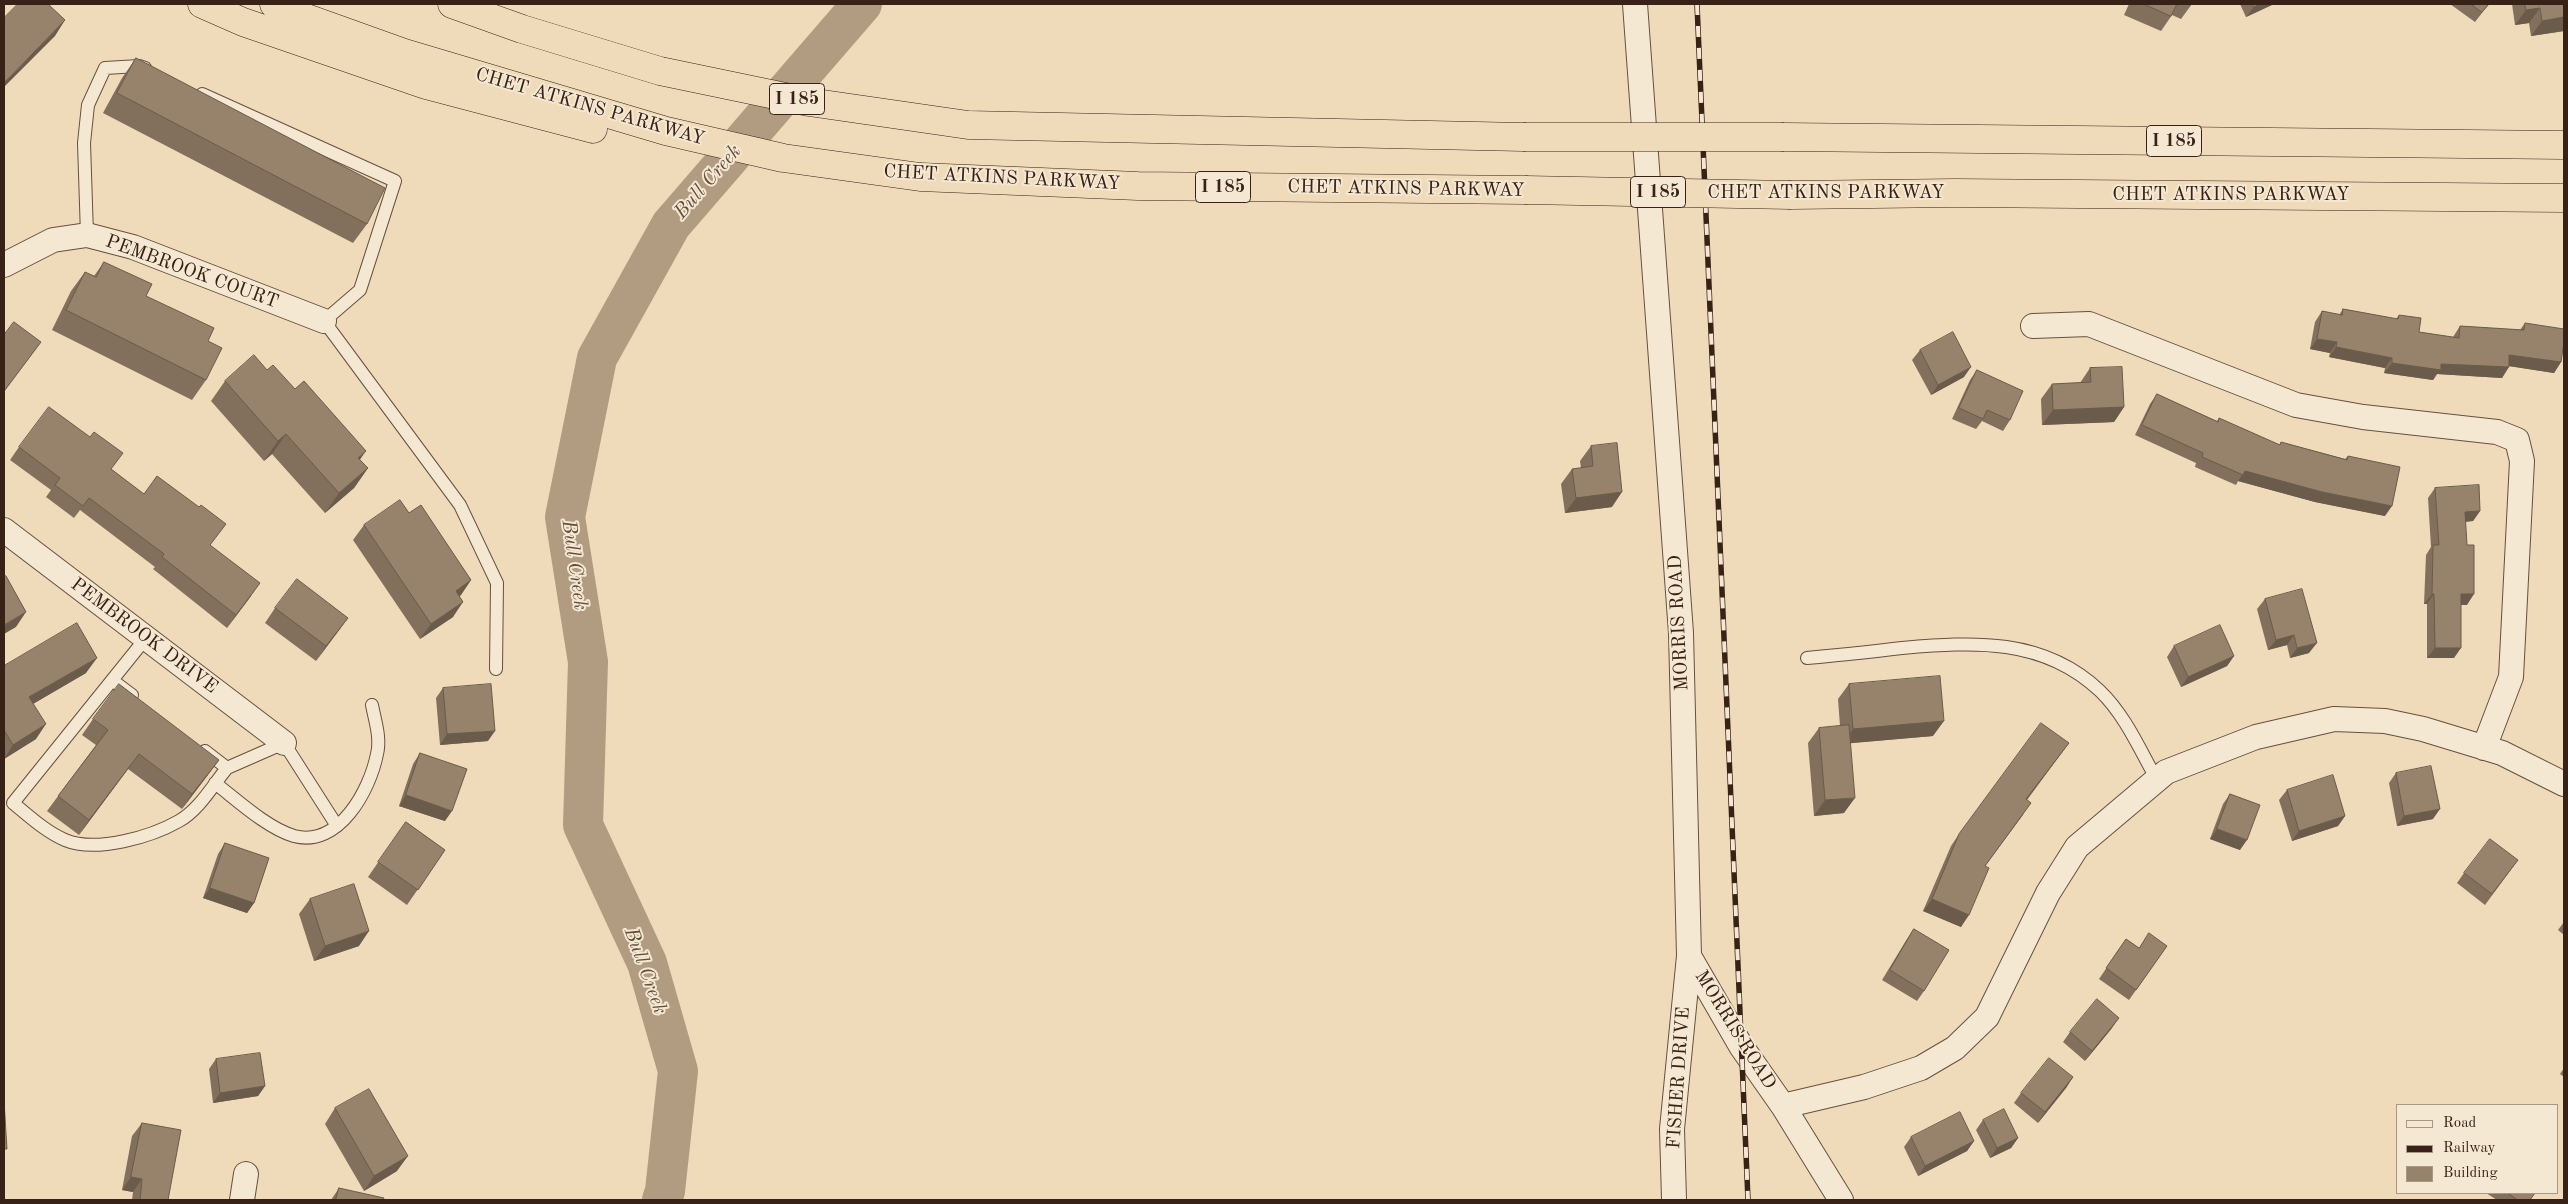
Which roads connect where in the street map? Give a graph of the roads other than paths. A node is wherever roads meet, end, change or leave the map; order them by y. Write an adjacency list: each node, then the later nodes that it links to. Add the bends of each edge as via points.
1 (202, 4): 7 (highway, via 243,22 426,85)
2 (274, 4): 7 (highway, CHET ATKINS PARKWAY)
3 (452, 4): 8 (highway, I 185, bridge, via 522,29 660,70 809,102 968,125 1523,137)
4 (1635, 4): 29 (street, MORRIS ROAD, via 1681,633)
5 (157, 74): 10 (lane, via 139,66 105,68 88,105 84,143)
6 (192, 89): 12 (lane, via 395,181 360,290)
7 (574, 114): 9 (highway, CHET ATKINS PARKWAY / I 185, bridge, via 602,131 920,177 1138,186 1791,195 1956,193)
8 (2564, 145)
9 (2564, 198)
10 (87, 236): 11 (street, PEMBROOK COURT, via 53,240); 12 (street, PEMBROOK COURT, via 134,247)
11 (4, 264)
12 (324, 320): 17 (lane, via 460,505 497,583)
13 (2033, 326): 23 (street, via 2089,324 2296,405 2363,417 2498,432 2517,440 2522,461 2511,677)
14 (4, 530): 15 (street, PEMBROOK DRIVE)
15 (146, 638): 18 (lane); 21 (street, PEMBROOK DRIVE)
16 (1807, 658): 25 (lane, via 1958,643 2022,648 2079,674 2100,691 2117,711)
17 (496, 669)
18 (112, 680): 19 (lane); 26 (lane, via 13,803 47,830 66,840 85,846 103,845 143,836 180,821)
19 (143, 703)
20 (372, 705): 28 (lane, via 378,753 355,805)
21 (284, 743): 24 (lane); 28 (lane)
22 (197, 744): 24 (lane)
23 (2484, 748): 25 (street, via 2385,721 2334,719 2256,737 2166,772); 27 (street, via 2502,753)
24 (227, 768): 26 (lane)
25 (2157, 780): 30 (street, via 2077,847 2048,893 1987,1017 1955,1048 1921,1068 1864,1087)
26 (215, 783): 28 (lane, via 279,830 296,836 318,836)
27 (2564, 784)
28 (337, 826)
29 (1689, 956): 30 (street, MORRIS ROAD, via 1741,1046); 33 (street, FISHER DRIVE, via 1672,1129)
30 (1783, 1106): 34 (street, MORRIS ROAD)
31 (246, 1174): 32 (street)
32 (242, 1200)
33 (1674, 1200)
34 (1841, 1200)

